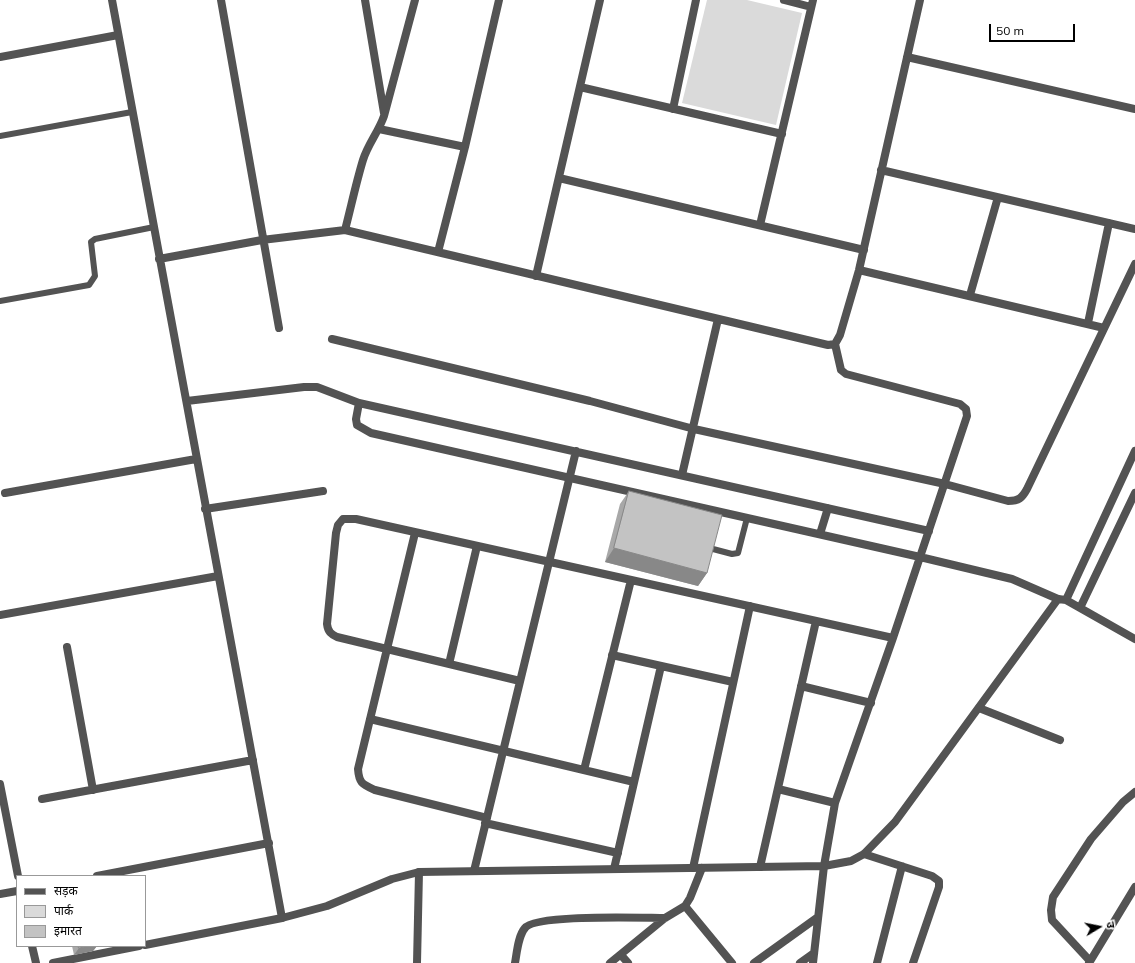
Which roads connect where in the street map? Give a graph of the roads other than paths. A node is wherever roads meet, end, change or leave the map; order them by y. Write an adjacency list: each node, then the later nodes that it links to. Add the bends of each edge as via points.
1 (112, 0): 11 (street)
2 (221, 0): 31 (street)
3 (366, 0): 18 (street)
4 (415, 0): 18 (street)
5 (500, 0): 22 (street)
6 (600, 0): 14 (street)
7 (696, 0): 15 (street)
8 (784, 0): 10 (street)
9 (920, 0): 12 (street)
10 (812, 3): 20 (street)
11 (118, 35): 13 (street); 17 (street)
12 (907, 56): 16 (street); 23 (street)
13 (0, 57)
14 (580, 87): 15 (street); 24 (street)
15 (674, 109): 20 (street)
16 (1135, 109)
17 (132, 112): 21 (lane); 28 (street)
18 (384, 116): 19 (street)
19 (379, 130): 22 (street); 30 (street, via 363,160)
20 (782, 134): 27 (street)
21 (0, 136)
22 (465, 147): 33 (street)
23 (881, 170): 25 (street); 32 (street)
24 (559, 178): 27 (street); 37 (street)
25 (998, 197): 26 (street); 38 (street)
26 (1108, 223): 29 (street); 41 (street)
27 (760, 225): 32 (street)
28 (154, 227): 34 (street); 39 (lane, via 91,242 95,276 89,285)
29 (1135, 229)
30 (345, 230): 31 (street); 33 (street)
31 (262, 240): 34 (street); 42 (street)
32 (864, 250): 36 (street)
33 (438, 252): 37 (street)
34 (159, 259): 46 (street)
35 (1135, 264): 43 (street)
36 (859, 270): 38 (street); 45 (street)
37 (536, 276): 40 (street)
38 (970, 296): 41 (street)
39 (0, 301)
40 (718, 319): 45 (street, via 828,345); 48 (street)
41 (1088, 323): 43 (street)
42 (279, 328)
43 (1104, 328): 54 (street, via 1023,497 1017,501 1008,501)
44 (332, 339): 48 (street, via 590,401)
45 (835, 344): 54 (street, via 841,370 846,374 964,406 967,416)
46 (187, 401): 47 (street, via 310,387 326,390); 51 (street)
47 (359, 403): 49 (street); 53 (street, via 357,425 371,433)
48 (694, 429): 52 (street); 54 (street)
49 (576, 451): 52 (street); 53 (street)
50 (1135, 451): 70 (street)
51 (196, 459): 56 (street); 59 (street)
52 (682, 475): 58 (street)
53 (569, 477): 60 (street); 67 (street)
54 (945, 484): 61 (street)
55 (323, 491): 59 (street)
56 (5, 493)
57 (1135, 493): 72 (street)
58 (828, 508): 61 (street); 63 (street)
59 (205, 509): 68 (street)
60 (747, 518): 63 (street); 65 (lane, via 738,553)
61 (929, 531): 66 (street)
62 (415, 532): 64 (street); 78 (street); 78 (street, via 349,517 338,525 328,630 337,637)
63 (820, 534): 66 (street)
64 (477, 546): 67 (street); 80 (street)
65 (712, 549)
66 (920, 557): 70 (street, via 1012,579); 75 (street)
67 (549, 562): 69 (street); 82 (street)
68 (218, 576): 73 (street); 90 (street)
69 (631, 580): 71 (street); 79 (street)
70 (1062, 599): 72 (street); 86 (street)
71 (750, 606): 74 (street); 83 (street)
72 (1080, 608): 76 (street)
73 (0, 615)
74 (816, 621): 75 (street); 84 (street)
75 (893, 638): 85 (street)
76 (1135, 639)
77 (67, 648): 95 (street)
78 (387, 650): 80 (street); 87 (street)
79 (612, 655): 81 (street); 91 (street)
80 (449, 664): 82 (street)
81 (661, 666): 83 (street); 92 (street)
82 (520, 681): 89 (street)
83 (733, 682): 107 (street)
84 (801, 686): 85 (street); 94 (street)
85 (871, 703): 99 (street)
86 (979, 708): 88 (street); 103 (street, via 895,822)
87 (370, 719): 89 (street); 100 (street, via 358,769 359,779 363,785)
88 (1060, 740)
89 (502, 752): 91 (street); 100 (street)
90 (253, 760): 95 (street); 101 (street)
91 (584, 770): 92 (street)
92 (634, 782): 102 (street)
93 (0, 784): 97 (street)
94 (778, 789): 99 (street); 106 (street)
95 (93, 790): 98 (street)
96 (1135, 792): 126 (street, via 1091,839 1053,897 1052,920)
97 (1, 794): 112 (street)
98 (42, 799)
99 (835, 803): 104 (street)
100 (486, 821): 102 (street); 110 (street)
101 (269, 843): 113 (street); 119 (street)
102 (618, 853): 109 (street)
103 (864, 854): 104 (street, via 851,862); 105 (street)
104 (824, 866): 106 (street); 118 (street)
105 (902, 866): 137 (street); 138 (street, via 932,876 939,882)
106 (760, 867): 108 (street)
107 (693, 868): 108 (street); 109 (street)
108 (702, 868): 117 (street)
109 (614, 869): 110 (street)
110 (474, 871): 111 (street)
111 (419, 872): 119 (street, via 392,879 328,906); 129 (street)
112 (18, 875)
113 (102, 875)
114 (1135, 887): 126 (street)
115 (16, 891): 116 (street)
116 (0, 894)
117 (685, 906): 120 (street); 133 (street)
118 (818, 917): 124 (street); 134 (street)
119 (282, 918): 121 (street)
120 (665, 918): 125 (street); 130 (street, via 562,919 530,923 521,935)
121 (146, 945)
122 (32, 947): 127 (street)
123 (134, 947): 128 (street)
124 (814, 952): 135 (street); 136 (street)
125 (621, 954): 131 (street); 132 (street)
126 (1090, 962)
127 (36, 963)
128 (53, 963)
129 (417, 963)
130 (515, 963)
131 (610, 963)
132 (628, 963)
133 (732, 963)
134 (754, 963)
135 (800, 963)
136 (813, 963)
137 (877, 963)
138 (913, 963)

